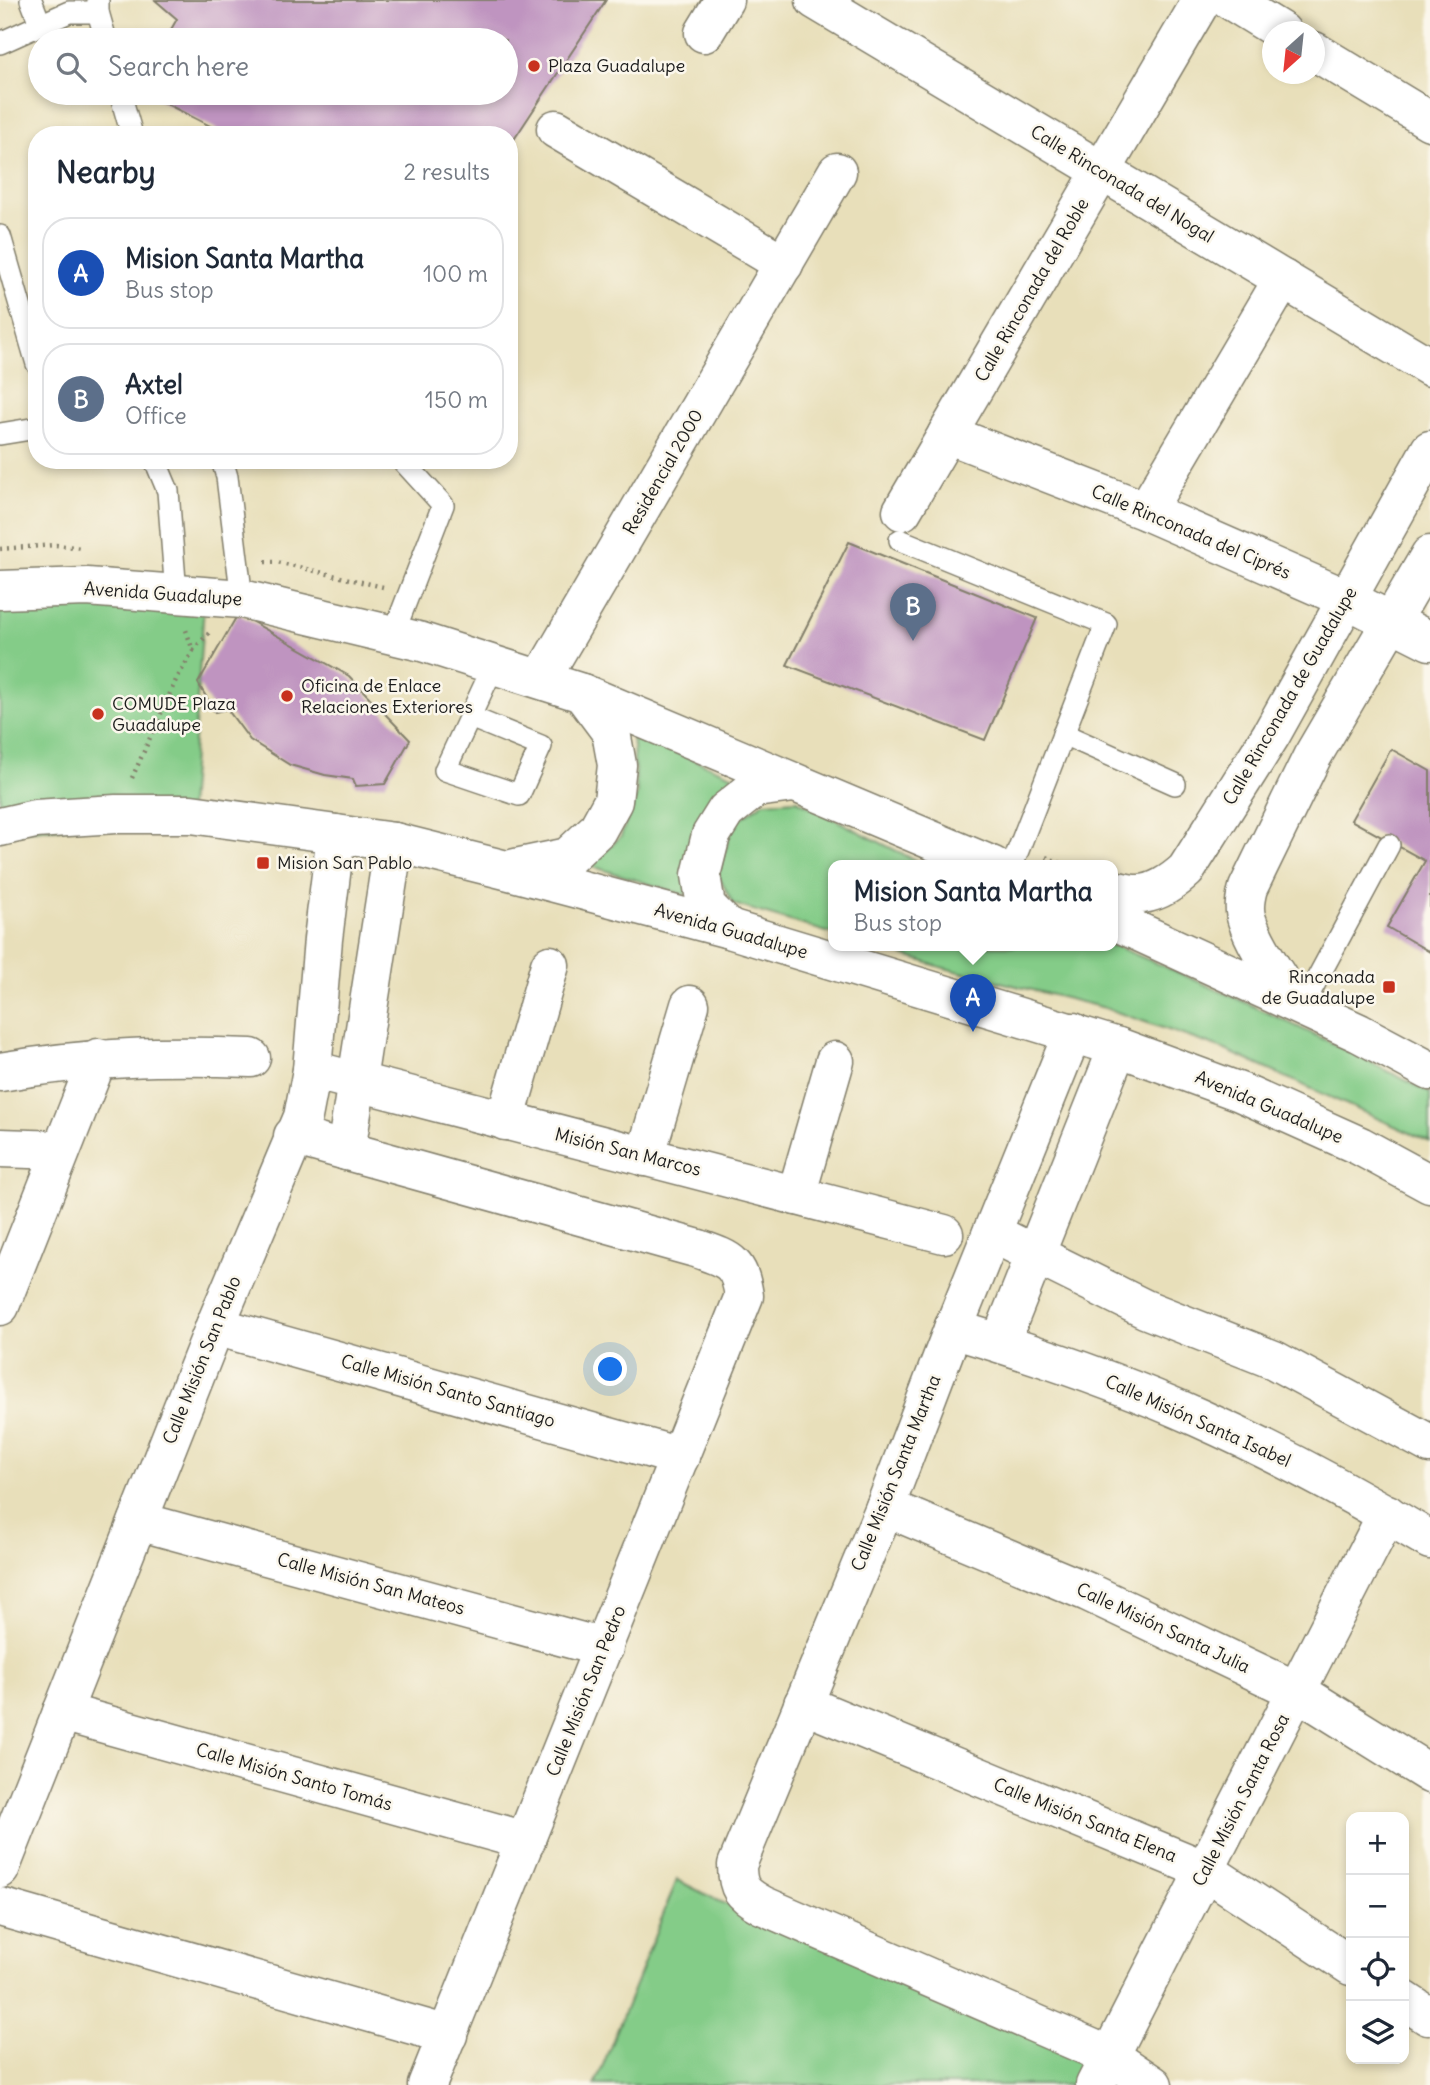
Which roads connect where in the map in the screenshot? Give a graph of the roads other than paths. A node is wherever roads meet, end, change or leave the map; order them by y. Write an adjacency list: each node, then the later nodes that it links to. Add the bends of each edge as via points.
1 (32, 0): 8 (lane)
2 (724, 0): 12 (street)
3 (815, 0): 19 (street, Calle Rinconada del Nogal)
4 (1202, 0): 19 (street, Calle Rinconada del Roble)
5 (1230, 0): 7 (street)
6 (98, 6): 8 (lane, via 69,12); 10 (lane)
7 (1264, 21)
8 (41, 26): 9 (lane)
9 (36, 28)
10 (103, 28)
11 (28, 31): 13 (lane)
12 (704, 33)
13 (0, 43)
14 (1325, 58): 16 (street)
15 (123, 105): 17 (lane)
16 (1430, 121)
17 (129, 126)
18 (556, 129): 22 (street)
19 (1101, 171): 23 (street, Calle Rinconada del Nogal); 28 (street, Calle Rinconada del Roble)
20 (837, 172): 22 (street, Residencial 2000)
21 (0, 236): 24 (lane)
22 (784, 264): 44 (street, Residencial 2000)
23 (1283, 279): 25 (street, Calle Rinconada del Nogal); 33 (street)
24 (28, 333)
25 (1430, 367)
26 (28, 429): 27 (lane)
27 (0, 434)
28 (947, 434): 33 (street, Calle Rinconada del Ciprés); 34 (street, Calle Rinconada del Roble)
29 (1430, 450): 39 (street, Calle Rinconada de Guadalupe)
30 (159, 469): 37 (lane, via 168,491)
31 (225, 469): 38 (lane)
32 (410, 469): 41 (lane, via 443,505)
33 (1146, 511): 39 (street, Calle Rinconada del Ciprés)
34 (901, 525): 47 (lane, via 1107,624)
35 (1430, 555): 40 (street)
36 (0, 590): 37 (street, Avenida Guadalupe, via 87,587)
37 (176, 594): 38 (street, Avenida Guadalupe)
38 (242, 599): 41 (street, Avenida Guadalupe)
39 (1347, 599): 40 (street, Calle Rinconada del Ciprés); 48 (street, Calle Rinconada de Guadalupe)
40 (1391, 621): 42 (street, Calle Rinconada del Ciprés); 49 (street)
41 (393, 635): 43 (street, Avenida Guadalupe)
42 (1430, 641)
43 (495, 665): 44 (street, Avenida Guadalupe); 46 (lane)
44 (541, 680): 45 (street, Avenida Guadalupe)
45 (582, 693): 50 (street, Avenida Guadalupe); 58 (street, via 611,732 617,765 613,801 597,830 568,857)
46 (470, 717): 46 (lane, via 445,770 519,795 541,746)
47 (1063, 734): 51 (lane); 57 (lane)
48 (1270, 735): 49 (street); 59 (street, Calle Rinconada de Guadalupe, via 1186,870 1151,892)
49 (1312, 757): 63 (street, via 1244,901 1253,934)
50 (794, 783): 56 (street, Avenida Guadalupe); 61 (street, via 755,788 726,811 711,835 701,875 706,906)
51 (1175, 784)
52 (0, 827): 53 (street, Avenida Guadalupe, via 35,819 191,814)
53 (336, 834): 54 (street, Avenida Guadalupe); 70 (street, Calle Misión San Pablo)
54 (394, 842): 58 (street, Avenida Guadalupe); 73 (street)
55 (1389, 845): 63 (lane)
56 (979, 860)
57 (1014, 860)
58 (506, 870): 61 (street, Avenida Guadalupe)
59 (1118, 891)
60 (1118, 922): 63 (street)
61 (729, 929): 65 (street, Avenida Guadalupe)
62 (550, 965): 74 (street)
63 (1297, 1004): 71 (street)
64 (690, 1005): 79 (street)
65 (1073, 1032): 66 (street, Avenida Guadalupe); 82 (street, Calle Misión Santa Martha)
66 (1118, 1047): 80 (street, Avenida Guadalupe, via 1240,1092 1360,1146); 84 (street)
67 (98, 1058): 68 (street); 72 (street); 77 (street)
68 (251, 1058)
69 (835, 1061): 81 (street)
70 (312, 1070): 73 (street, Misión San Marcos); 75 (street, Calle Misión San Pablo, via 303,1116)
71 (1430, 1071)
72 (0, 1072)
73 (356, 1082): 74 (street, Misión San Marcos); 78 (street)
74 (505, 1121): 79 (street, Misión San Marcos)
75 (293, 1136): 78 (street); 86 (street, Calle Misión San Pablo)
76 (0, 1148): 77 (street)
77 (61, 1150): 85 (street)
78 (346, 1151): 90 (street, Calle Misión San Pedro, via 727,1259 741,1277 744,1296)
79 (645, 1157): 81 (street, Misión San Marcos)
80 (1430, 1184)
81 (796, 1196): 83 (street, Misión San Marcos)
82 (992, 1233): 84 (street); 87 (street, Calle Misión Santa Martha)
83 (944, 1234)
84 (1035, 1254): 88 (street); 89 (street, via 1145,1309 1273,1360)
85 (0, 1306)
86 (215, 1326): 90 (street, Calle Misión Santo Santiago); 93 (street, Calle Misión San Pablo)
87 (953, 1329): 88 (street, Calle Misión Santa Isabel); 91 (street, Calle Misión Santa Martha)
88 (1000, 1343): 92 (street, Calle Misión Santa Isabel, via 1198,1418)
89 (1430, 1444)
90 (680, 1457): 95 (street, Calle Misión San Pedro)
91 (885, 1507): 96 (street, Calle Misión Santa Julia, via 1088,1592); 97 (street, Calle Misión Santa Martha)
92 (1387, 1514): 94 (street, Calle Misión Santa Isabel); 96 (street, Calle Misión Santa Rosa)
93 (138, 1521): 95 (street, Calle Misión San Mateos); 98 (street, Calle Misión San Pablo)
94 (1430, 1540)
95 (604, 1648): 100 (street, Calle Misión San Pedro)
96 (1297, 1690): 99 (street, Calle Misión Santa Julia); 102 (street, Calle Misión Santa Rosa)
97 (803, 1704): 102 (street, Calle Misión Santa Elena); 106 (street, Calle Misión Santa Martha, via 737,1865 737,1882 746,1896)
98 (62, 1712): 100 (street, Calle Misión Santo Tomás); 101 (street, Calle Misión San Pablo)
99 (1430, 1774)
100 (526, 1841): 105 (street, Calle Misión San Pedro)
101 (0, 1869)
102 (1205, 1870): 104 (street, Calle Misión Santa Elena); 106 (street, Calle Misión Santa Rosa)
103 (0, 1907): 105 (street)
104 (1346, 1963)
105 (448, 2035): 107 (street, Calle Misión San Pedro)
106 (1103, 2071): 108 (street, Calle Misión Santa Martha)
107 (428, 2085)
108 (1153, 2085)

